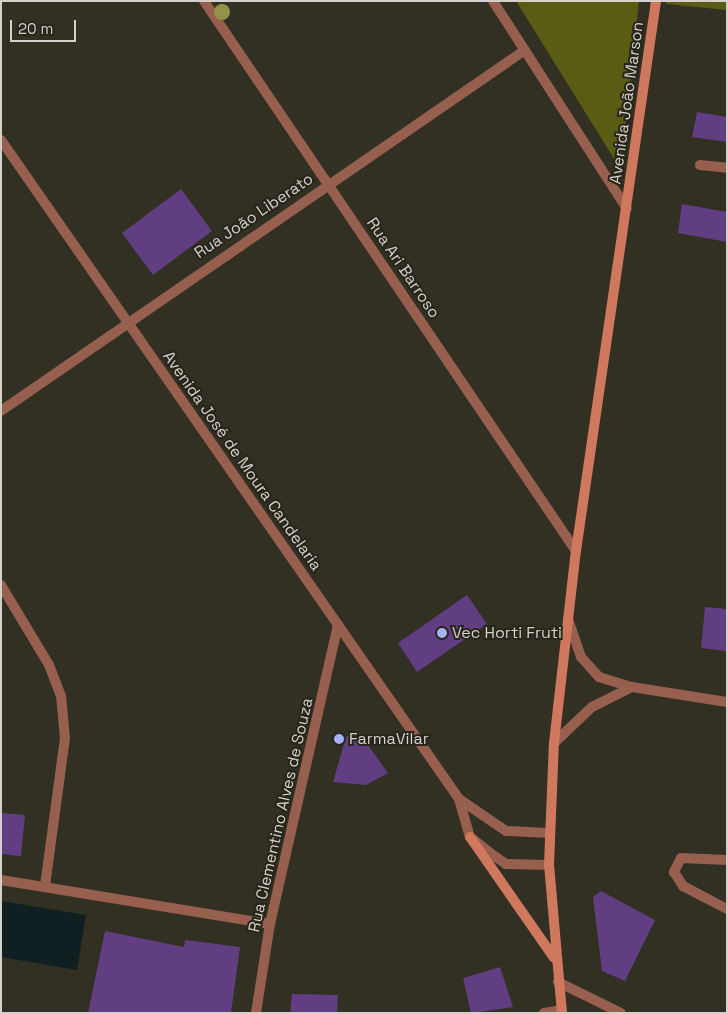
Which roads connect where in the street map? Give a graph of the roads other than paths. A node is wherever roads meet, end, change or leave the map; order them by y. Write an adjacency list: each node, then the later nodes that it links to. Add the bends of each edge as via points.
1 (204, 1): 8 (street, Rua Ari Barroso)
2 (494, 1): 4 (street)
3 (656, 1): 9 (main road, Avenida João Marson)
4 (525, 50): 8 (street, Rua João Liberato); 9 (street)
5 (1, 140): 10 (street, Avenida José de Moura Candelaria)
6 (700, 165): 7 (street)
7 (727, 168)
8 (328, 184): 10 (street, Rua João Liberato); 12 (street, Rua Ari Barroso)
9 (627, 209): 12 (main road, Avenida João Marson)
10 (125, 321): 11 (street, Rua João Liberato); 15 (street, Avenida José de Moura Candelaria)
11 (1, 411)
12 (576, 550): 14 (main road, Avenida João Marson)
13 (1, 585): 25 (street, via 49,664 60,696 65,738)
14 (568, 619): 16 (street, via 589,668 599,677); 18 (main road, Avenida João Marson)
15 (338, 625): 19 (street, Avenida José de Moura Candelaria); 27 (street, Rua Clementino Alves de Souza)
16 (632, 687): 17 (street); 18 (street, via 592,707)
17 (727, 702)
18 (554, 743): 20 (main road, Avenida João Marson)
19 (459, 799): 20 (street, Avenida José de Moura Candelaria, via 506,831); 21 (street, Avenida José de Moura Candelaria)
20 (549, 833): 23 (main road, Avenida João Marson)
21 (470, 837): 23 (street, via 506,864); 28 (main road)
22 (727, 860): 26 (street, via 680,858 674,872 683,886)
23 (549, 865): 28 (main road, Avenida João Marson)
24 (1, 880): 25 (street)
25 (45, 886): 27 (street)
26 (727, 909)
27 (270, 924): 31 (street, Rua Clementino Alves de Souza)
28 (554, 958): 29 (main road, Avenida João Marson)
29 (558, 982): 30 (main road, Avenida João Marson); 33 (street)
30 (562, 1011): 32 (street)
31 (256, 1013)
32 (544, 1013)
33 (621, 1013)

